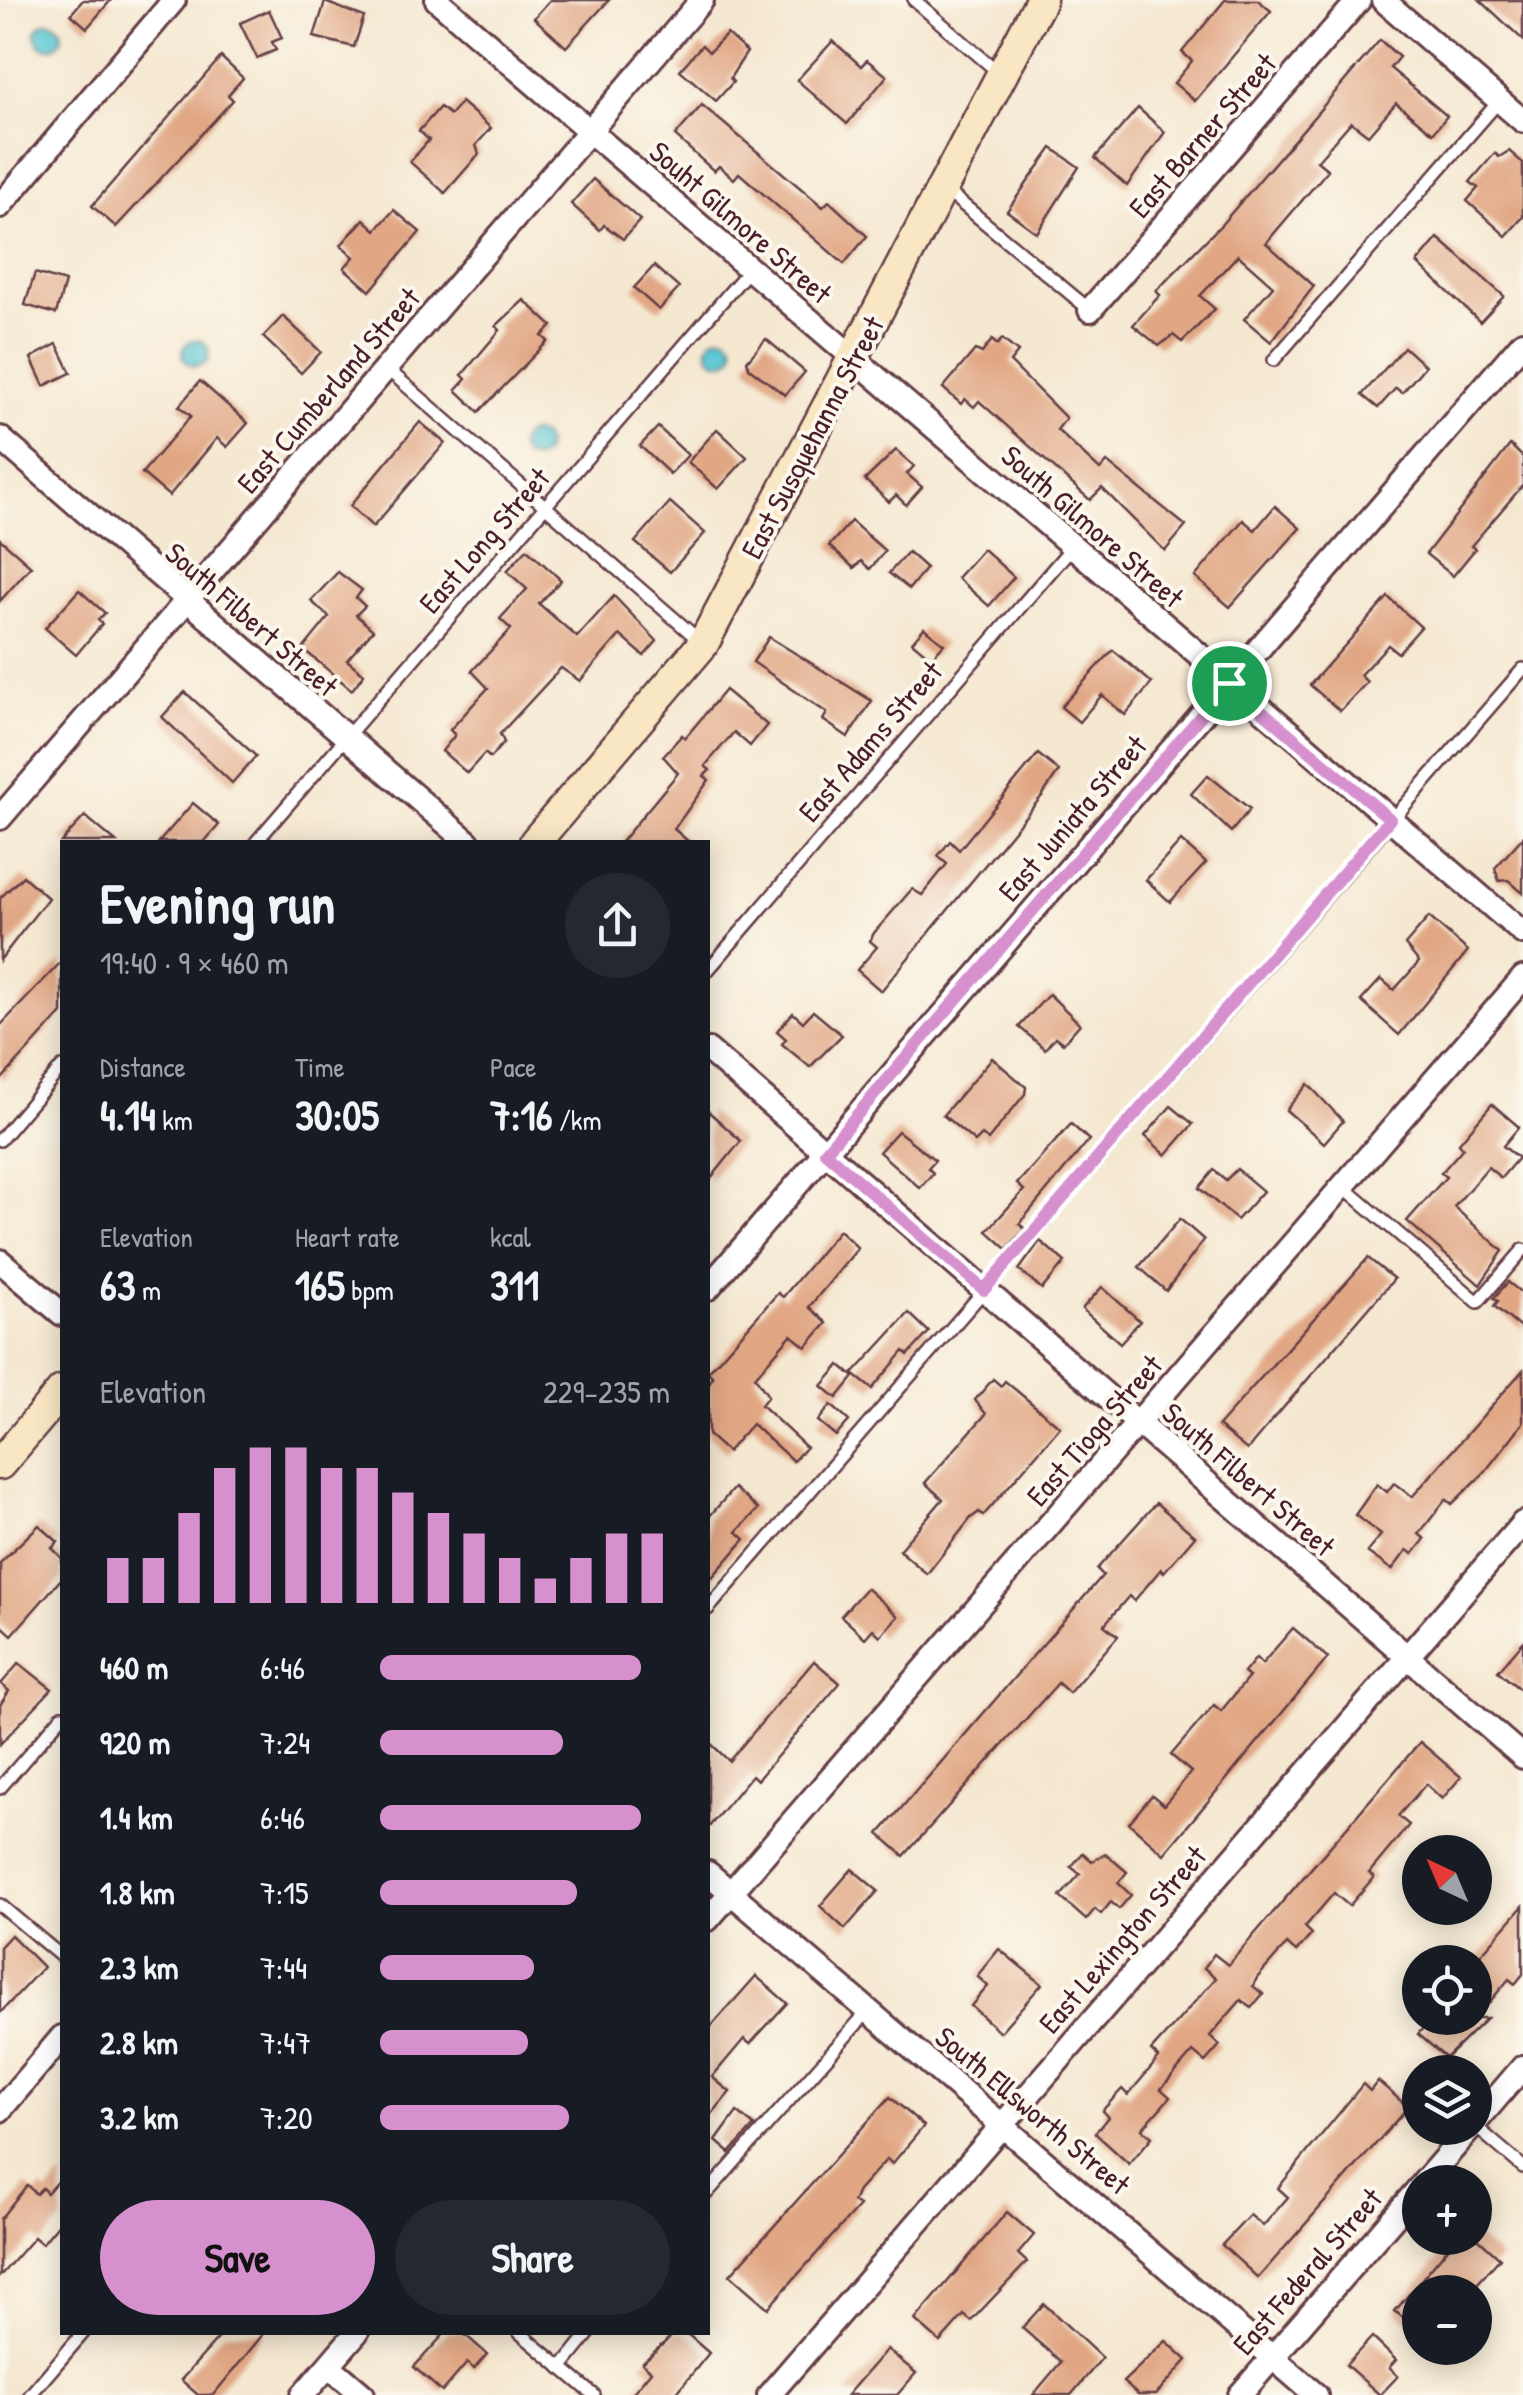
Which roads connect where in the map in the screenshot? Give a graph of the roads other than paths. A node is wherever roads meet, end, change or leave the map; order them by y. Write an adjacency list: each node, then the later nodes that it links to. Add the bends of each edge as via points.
1 (174, 0): 13 (street)
2 (436, 0): 11 (street)
3 (702, 0): 11 (street, East Cumberland Street)
4 (914, 0): 8 (lane)
5 (1041, 0): 8 (main road, East Susquehanna Street)
6 (1359, 0): 15 (street, East Barner Street)
7 (1383, 0): 9 (street)
8 (1002, 75): 12 (main road, East Susquehanna Street)
9 (1500, 101): 10 (street); 18 (lane)
10 (1523, 121)
11 (590, 132): 14 (street, Souht Gilmore Street); 19 (street, East Cumberland Street)
12 (943, 188): 15 (lane); 17 (main road, East Susquehanna Street)
13 (0, 206)
14 (749, 270): 17 (street, Souht Gilmore Street); 21 (lane, East Long Street)
15 (1090, 310)
16 (1523, 342): 26 (street, East Juniata Street)
17 (854, 357): 22 (street, South Gilmore Street); 24 (main road, East Susquehanna Street)
18 (1274, 360)
19 (386, 368): 21 (lane); 23 (street, East Cumberland Street)
20 (0, 438): 23 (street, South Filbert Street)
21 (546, 508): 24 (lane); 27 (lane, East Long Street)
22 (1072, 547): 26 (street, South Gilmore Street); 34 (lane, East Adams Street)
23 (185, 603): 27 (street, South Filbert Street); 28 (street, East Cumberland Street)
24 (703, 644): 32 (main road, East Susquehanna Street)
25 (1523, 669): 29 (lane)
26 (1229, 683): 29 (street, South Gilmore Street); 39 (street, East Juniata Street)
27 (346, 739): 30 (lane, East Long Street); 31 (street, South Filbert Street)
28 (0, 818)
29 (1390, 819): 33 (street, South Gilmore Street); 44 (lane)
30 (258, 840)
31 (466, 840)
32 (537, 840)
33 (1523, 933)
34 (710, 968)
35 (1523, 978): 40 (street, East Tioga Street)
36 (710, 1052): 39 (street, South Filbert Street)
37 (60, 1070): 38 (lane)
38 (0, 1140)
39 (825, 1152): 43 (street, East Juniata Street); 44 (street, South Filbert Street)
40 (1344, 1187): 41 (lane, via 1478,1302); 47 (street, East Tioga Street)
41 (1523, 1250)
42 (0, 1261): 45 (street)
43 (710, 1286)
44 (984, 1290): 47 (street, South Filbert Street); 50 (lane)
45 (60, 1312)
46 (60, 1393): 48 (main road)
47 (1140, 1423): 51 (street, South Filbert Street); 56 (street, East Tioga Street)
48 (0, 1464)
49 (1523, 1523): 51 (street, East Lexington Street)
50 (710, 1607)
51 (1406, 1656): 53 (street, South Filbert Street); 65 (street, East Lexington Street)
52 (60, 1718): 54 (lane)
53 (1523, 1757)
54 (0, 1788)
55 (710, 1875): 56 (street, South Ellsworth Street)
56 (730, 1892): 58 (street, East Tioga Street); 60 (street, South Ellsworth Street)
57 (0, 1905): 59 (lane)
58 (710, 1917)
59 (60, 1955)
60 (869, 2010): 65 (street, South Ellsworth Street); 70 (lane)
61 (60, 2040): 64 (street)
62 (1523, 2067): 63 (street, East Federal Street)
63 (1492, 2104)
64 (0, 2110)
65 (1004, 2122): 76 (street, South Ellsworth Street); 83 (street, East Lexington Street)
66 (1492, 2140): 69 (lane)
67 (1457, 2145): 68 (street, East Federal Street)
68 (1439, 2165)
69 (1523, 2167)
70 (710, 2190)
71 (1402, 2208): 76 (street, East Federal Street)
72 (81, 2335): 79 (lane)
73 (355, 2335): 77 (street)
74 (522, 2335): 78 (lane)
75 (588, 2335): 78 (lane)
76 (1273, 2357): 84 (street, East Federal Street); 85 (street, South Ellsworth Street)
77 (329, 2366): 80 (street); 81 (street)
78 (561, 2368): 82 (lane)
79 (30, 2395)
80 (304, 2395)
81 (362, 2395)
82 (594, 2395)
83 (769, 2395)
84 (1240, 2395)
85 (1316, 2395)

